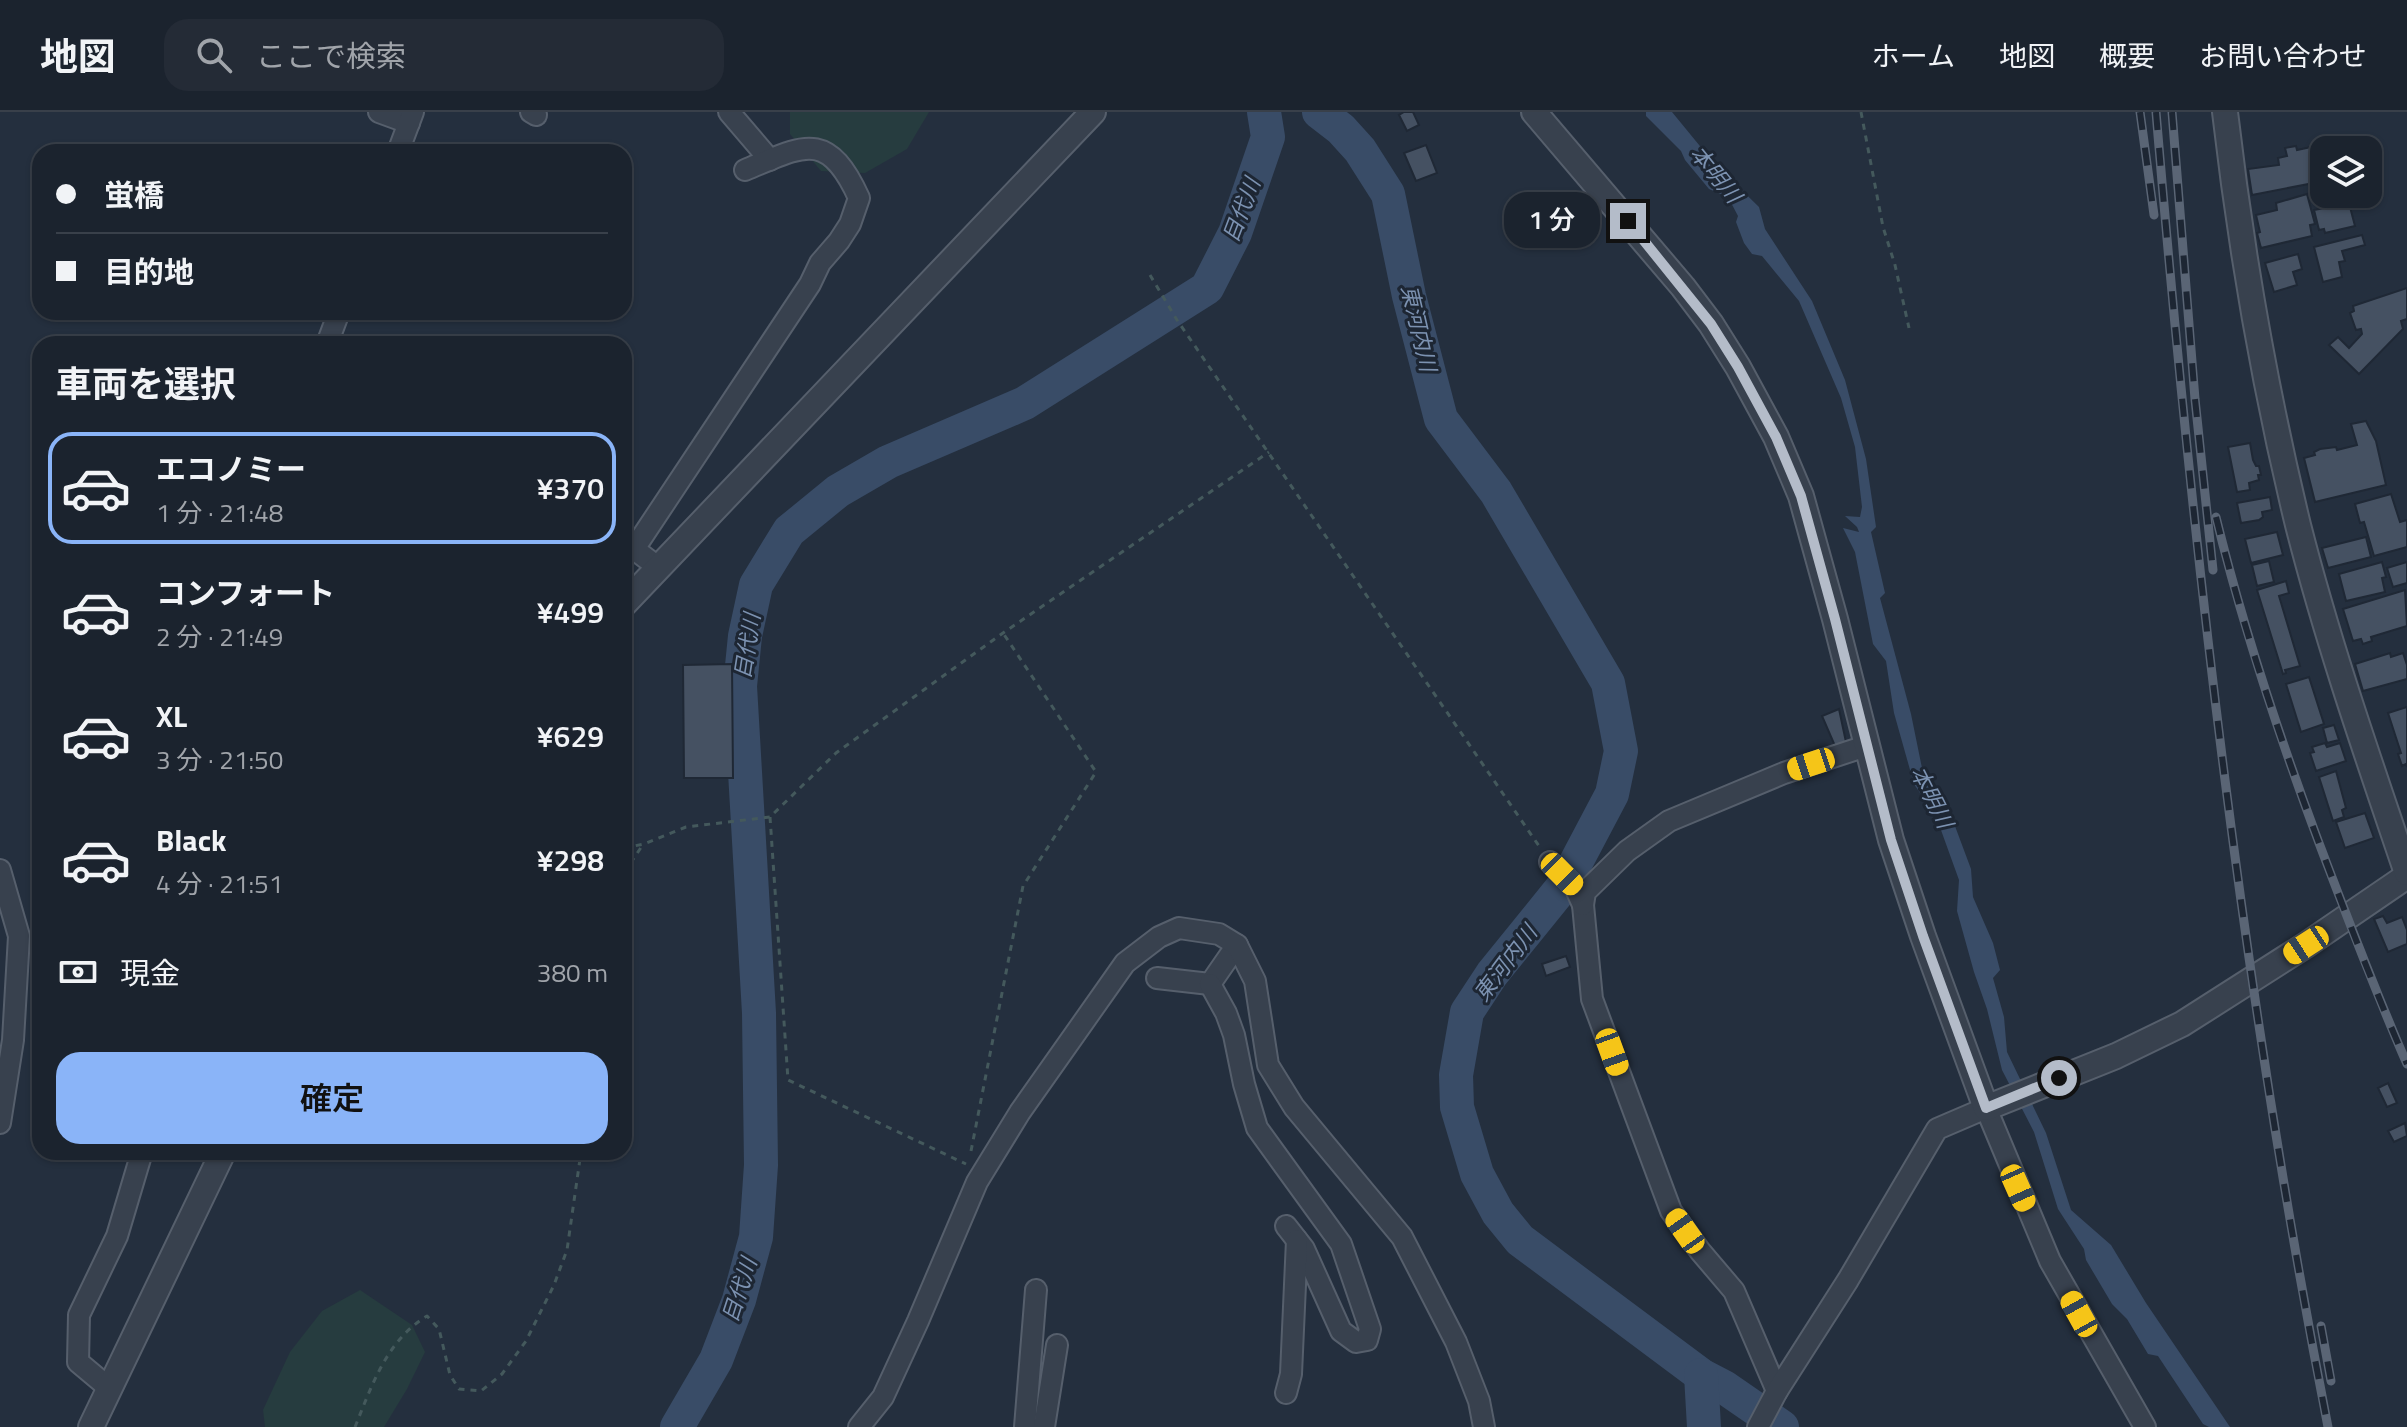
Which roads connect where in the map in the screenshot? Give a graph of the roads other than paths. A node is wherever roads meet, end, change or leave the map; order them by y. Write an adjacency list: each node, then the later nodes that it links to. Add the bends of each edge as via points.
1 (379, 112): 6 (street)
2 (729, 112): 8 (street)
3 (1093, 112): 10 (street)
4 (1534, 112): 12 (street, via 1711,324 1776,437 1801,496)
5 (2225, 112): 15 (street, via 2264,368 2299,526 2344,685)
6 (411, 118): 7 (street)
7 (401, 144)
8 (770, 160): 9 (street); 10 (street, via 795,149 817,149 836,159 859,198 850,224 634,549)
9 (745, 170)
10 (659, 568): 11 (street)
11 (632, 596)
12 (1866, 746): 16 (street, via 1669,821); 21 (street, via 1923,936)
13 (1550, 862): 16 (street)
14 (0, 870): 17 (street)
15 (2407, 874): 21 (street, via 2182,1024)
16 (1579, 896): 29 (street, via 1592,999 1671,1211 1734,1291)
17 (9, 937): 22 (street, via 13,1040)
18 (1237, 945): 20 (street); 31 (street, via 1219,934 1179,928 1125,963 977,1182 883,1397); 34 (street, via 1255,981 1268,1065 1294,1107 1402,1237 1456,1342)
19 (1157, 978): 20 (street)
20 (1210, 984): 28 (street, via 1234,1035 1257,1128 1341,1244 1370,1329 1367,1340 1356,1342 1341,1331 1292,1233 1291,1374)
21 (1994, 1104): 29 (street, via 1937,1129); 36 (street, via 2050,1261)
22 (0, 1123)
23 (140, 1160): 27 (street, via 117,1236 79,1315 78,1362)
24 (219, 1160): 27 (street)
25 (1036, 1290): 32 (street)
26 (1057, 1345): 33 (street)
27 (109, 1388): 30 (street)
28 (1286, 1393)
29 (1774, 1396): 35 (street)
30 (91, 1427)
31 (859, 1427)
32 (1025, 1427)
33 (1044, 1427)
34 (1484, 1427)
35 (1758, 1427)
36 (2145, 1427)

